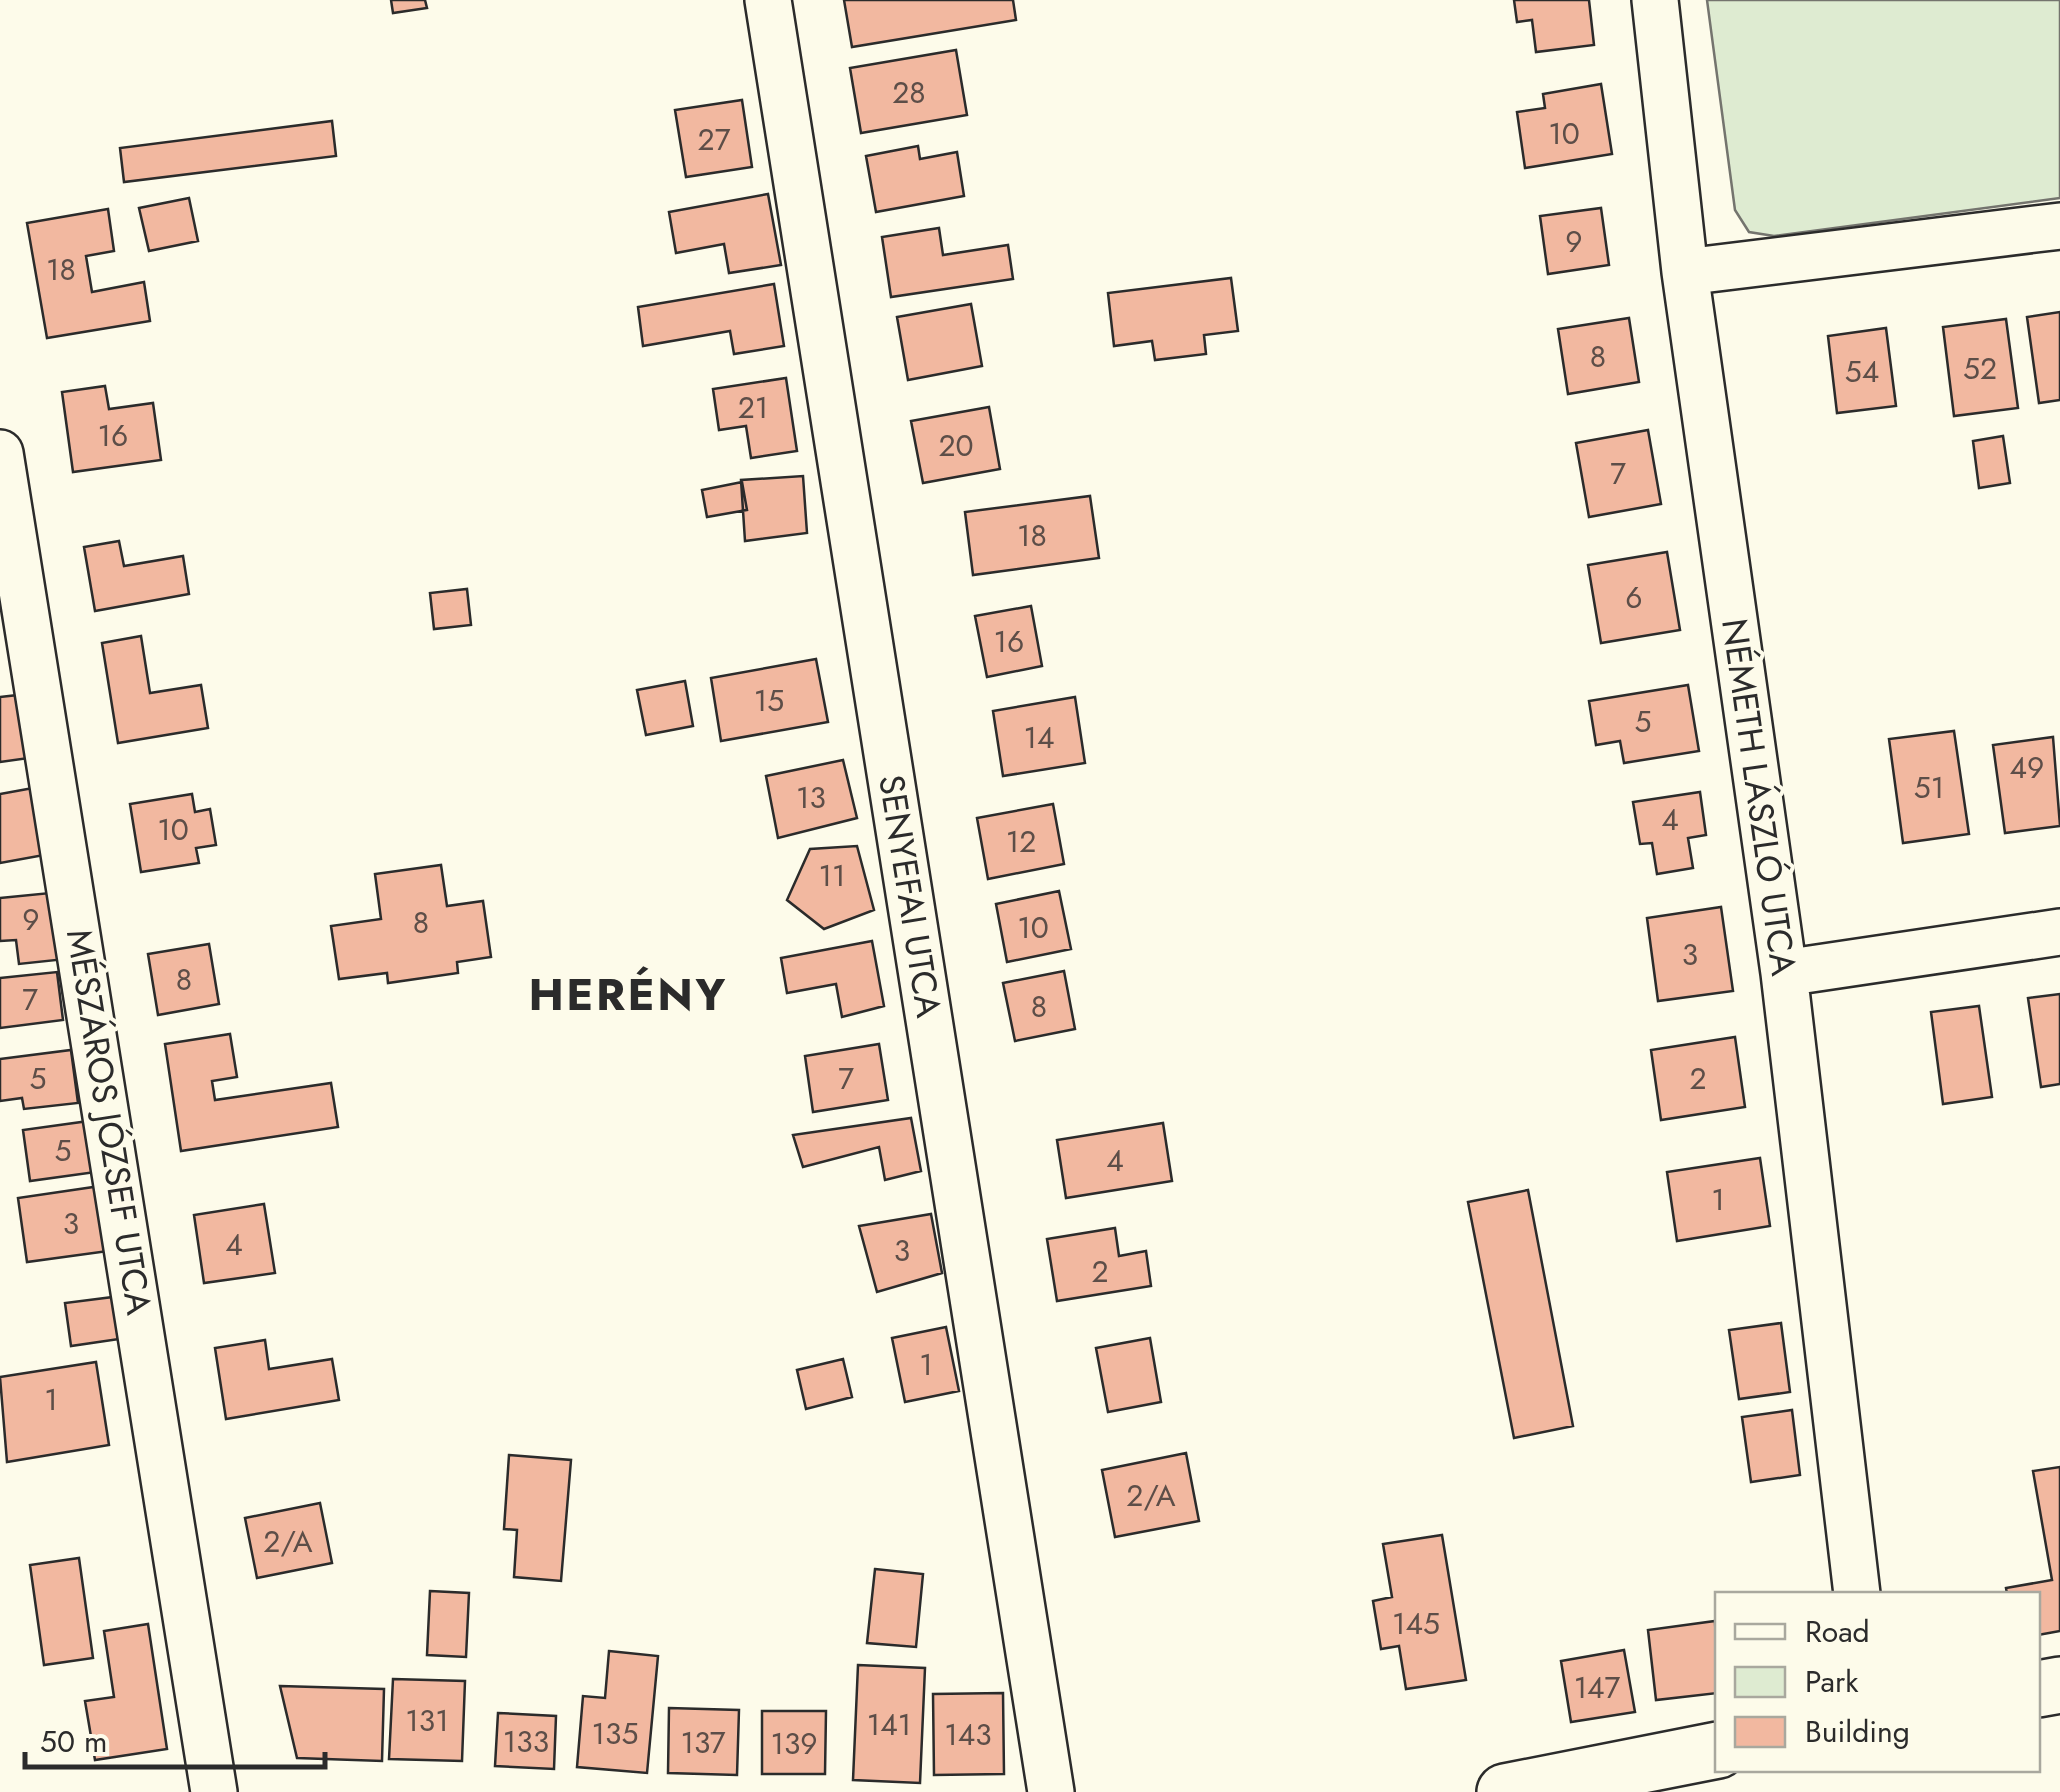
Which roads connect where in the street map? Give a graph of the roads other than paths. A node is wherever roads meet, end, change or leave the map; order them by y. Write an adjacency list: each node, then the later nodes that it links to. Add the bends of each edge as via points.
1 (768, 0): 11 (street, SENYEFAI UTCA)
2 (1655, 0): 4 (street, NÉMETH LÁSZLÓ UTCA)
3 (2060, 226): 4 (street)
4 (1685, 272): 7 (street, NÉMETH LÁSZLÓ UTCA)
5 (0, 453): 10 (street, MÉSZÁROS JÓZSEF UTCA)
6 (2060, 932): 7 (street)
7 (1784, 973): 8 (street, NÉMETH LÁSZLÓ UTCA)
8 (1857, 1592)
9 (1715, 1751): 12 (main road)
10 (214, 1792)
11 (1051, 1792)
12 (1505, 1792)

